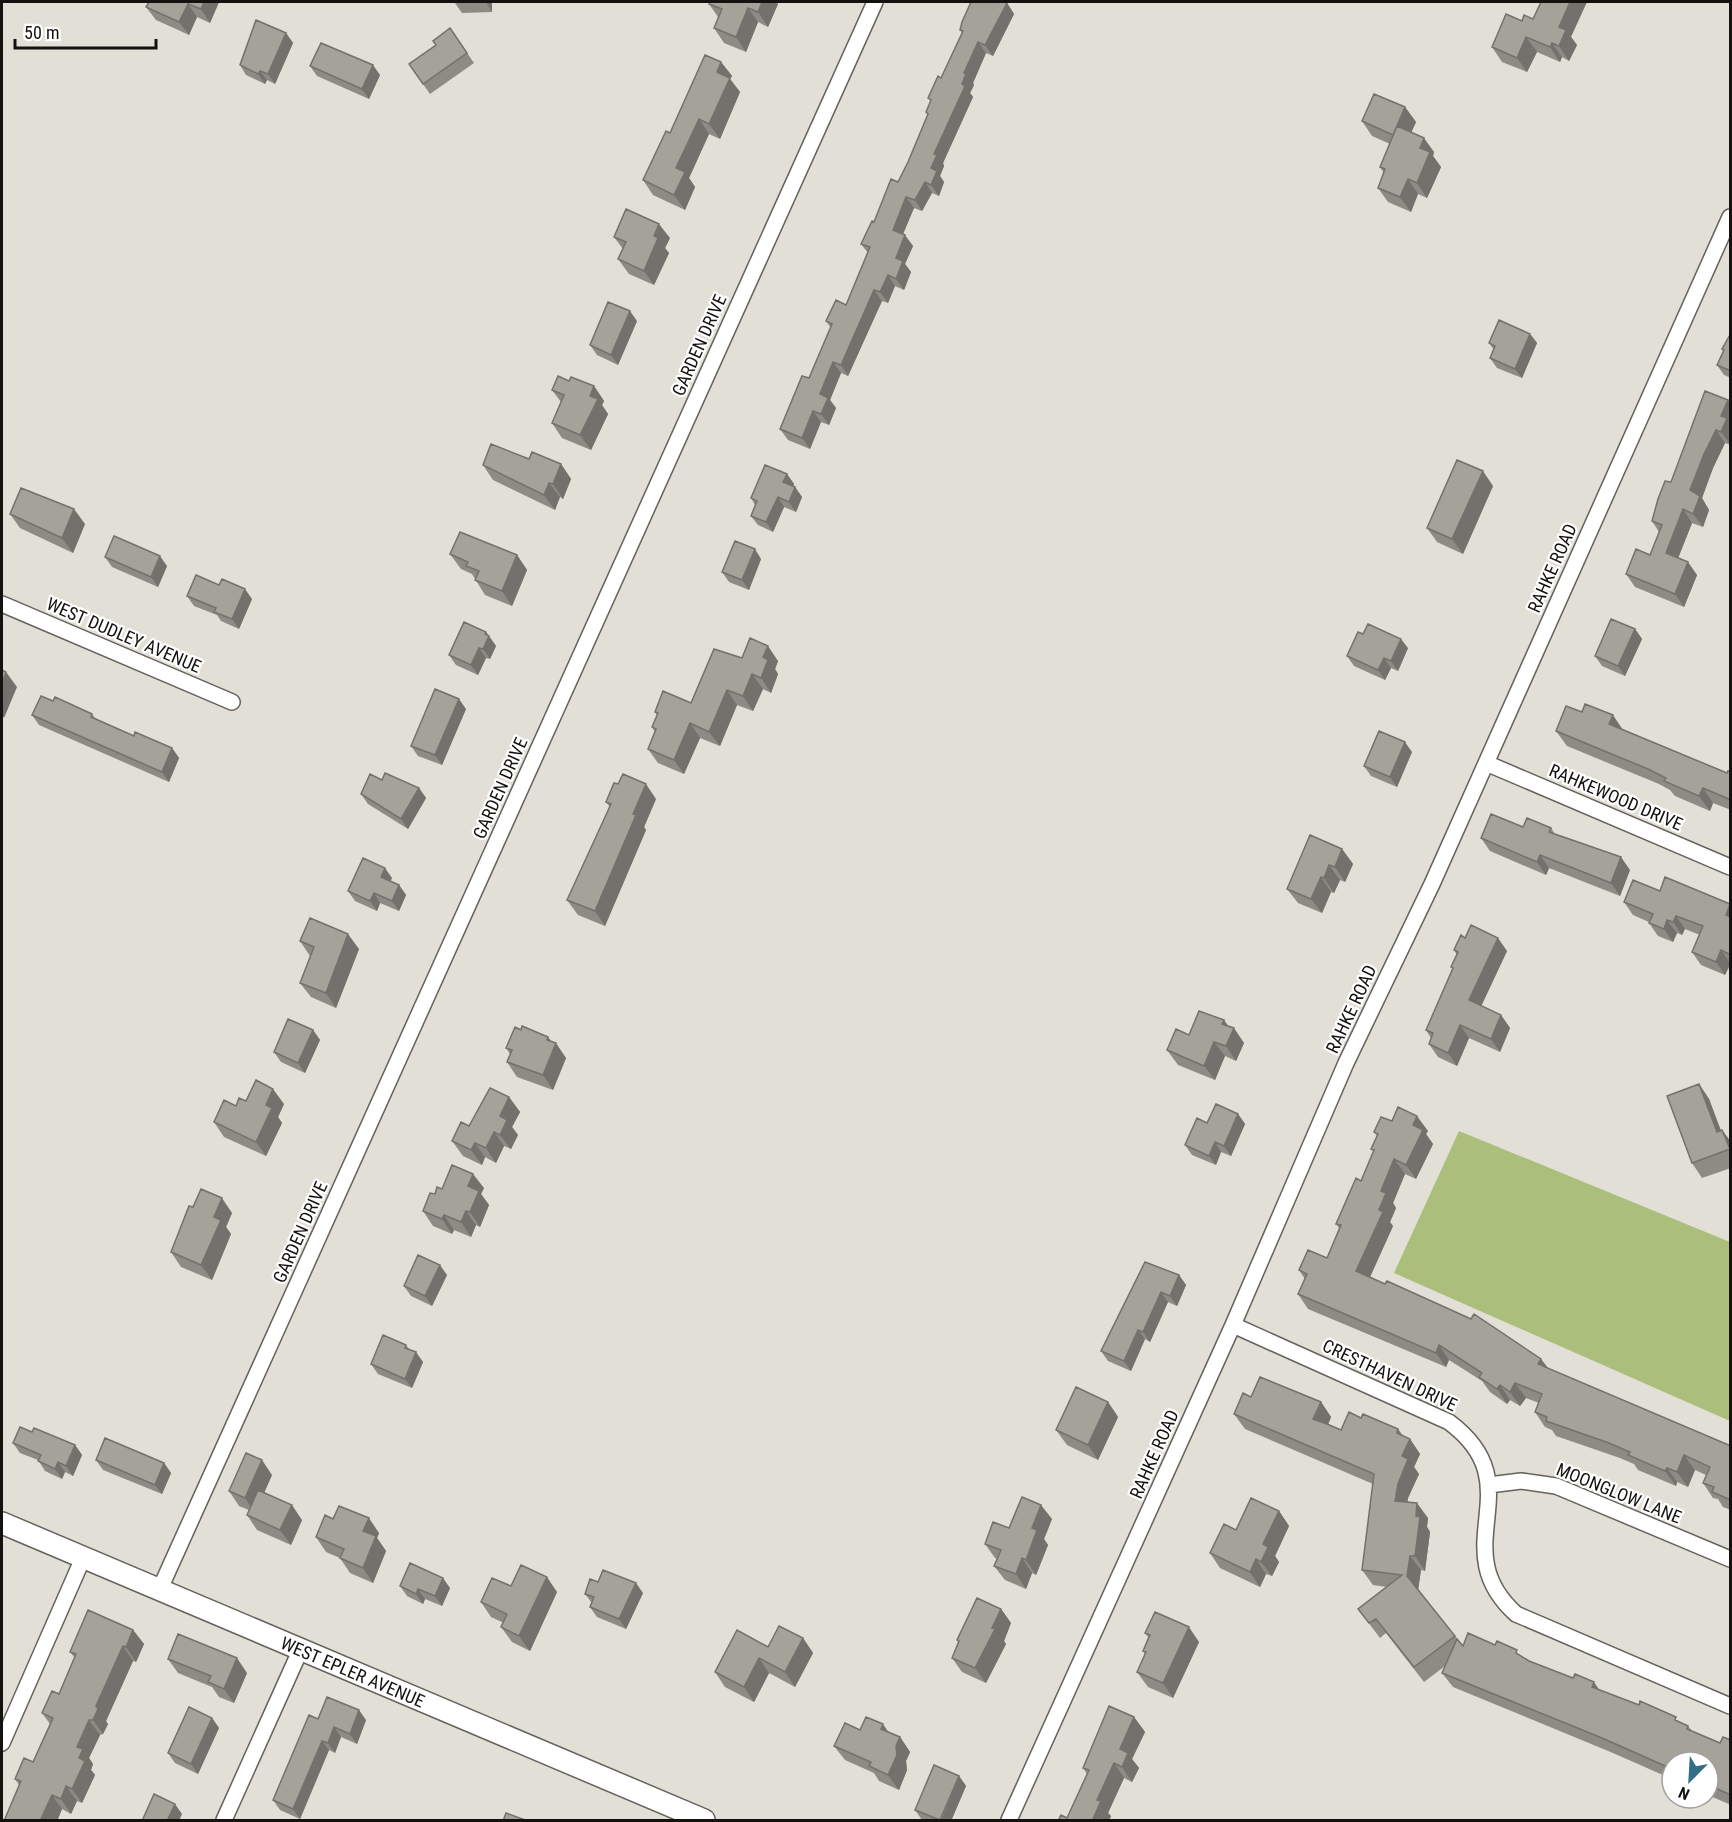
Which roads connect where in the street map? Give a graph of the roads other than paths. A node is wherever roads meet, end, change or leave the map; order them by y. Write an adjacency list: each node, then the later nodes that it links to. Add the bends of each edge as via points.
1 (875, 2): 12 (street, GARDEN DRIVE)
2 (1731, 217): 5 (street, RAHKE ROAD)
3 (2, 604): 4 (street, WEST DUDLEY AVENUE)
4 (232, 702)
5 (1486, 763): 6 (street, RAHKEWOOD DRIVE); 7 (street, RAHKE ROAD, via 1346,1063)
6 (1731, 867)
7 (1233, 1325): 8 (street, CRESTHAVEN DRIVE, via 1449,1422 1476,1448); 18 (street, RAHKE ROAD)
8 (1489, 1485): 11 (street, MOONGLOW LANE, via 1521,1481 1556,1486); 14 (street, CRESTHAVEN DRIVE, via 1484,1557 1493,1586 1509,1608 1536,1624)
9 (2, 1524): 10 (street, WEST EPLER AVENUE)
10 (83, 1558): 12 (street, WEST EPLER AVENUE); 15 (street)
11 (1731, 1559)
12 (159, 1591): 13 (street, WEST EPLER AVENUE)
13 (300, 1651): 16 (street); 17 (street, WEST EPLER AVENUE)
14 (1731, 1706)
15 (2, 1743)
16 (224, 1821)
17 (704, 1821)
18 (1009, 1821)

